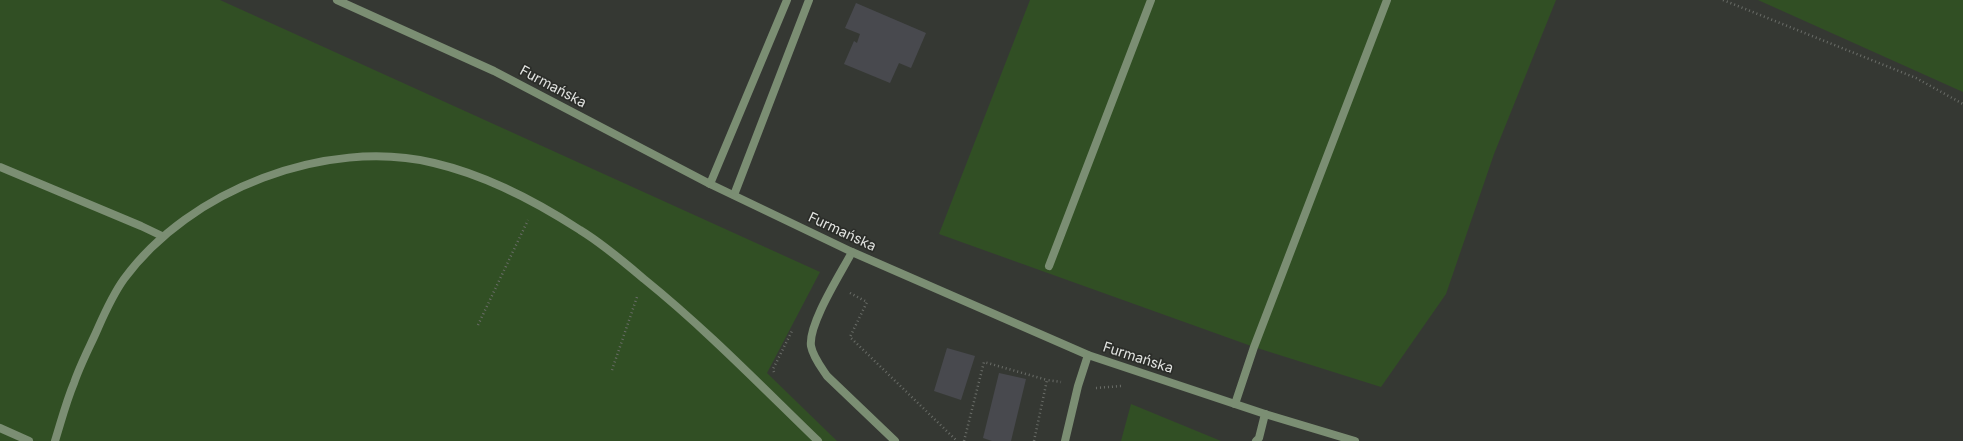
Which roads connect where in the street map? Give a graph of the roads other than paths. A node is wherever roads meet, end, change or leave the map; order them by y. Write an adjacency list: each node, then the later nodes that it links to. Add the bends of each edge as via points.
1 (337, 0): 7 (street, Furmańska, via 494,72)
2 (787, 0): 7 (street)
3 (809, 0): 8 (street)
4 (1151, 0): 11 (street)
5 (1387, 0): 13 (street, via 1254,347)
6 (0, 167): 9 (street)
7 (710, 184): 8 (street, Furmańska)
8 (734, 195): 10 (street, Furmańska)
9 (162, 236): 18 (street, via 123,280 107,308 74,383); 19 (street, via 220,197 252,182 276,173 345,158 409,158 467,172 581,230 606,248 715,342)
10 (852, 252): 12 (street, Furmańska); 20 (street, via 818,316 811,337 814,354 827,376)
11 (1049, 266)
12 (1088, 355): 13 (street, Furmańska); 21 (street)
13 (1235, 404): 14 (street, Furmańska)
14 (1265, 414): 16 (street); 22 (street, Furmańska)
15 (0, 428): 17 (street)
16 (1259, 440)
17 (29, 441)
18 (55, 441)
19 (818, 441)
20 (895, 441)
21 (1065, 441)
22 (1355, 441)

